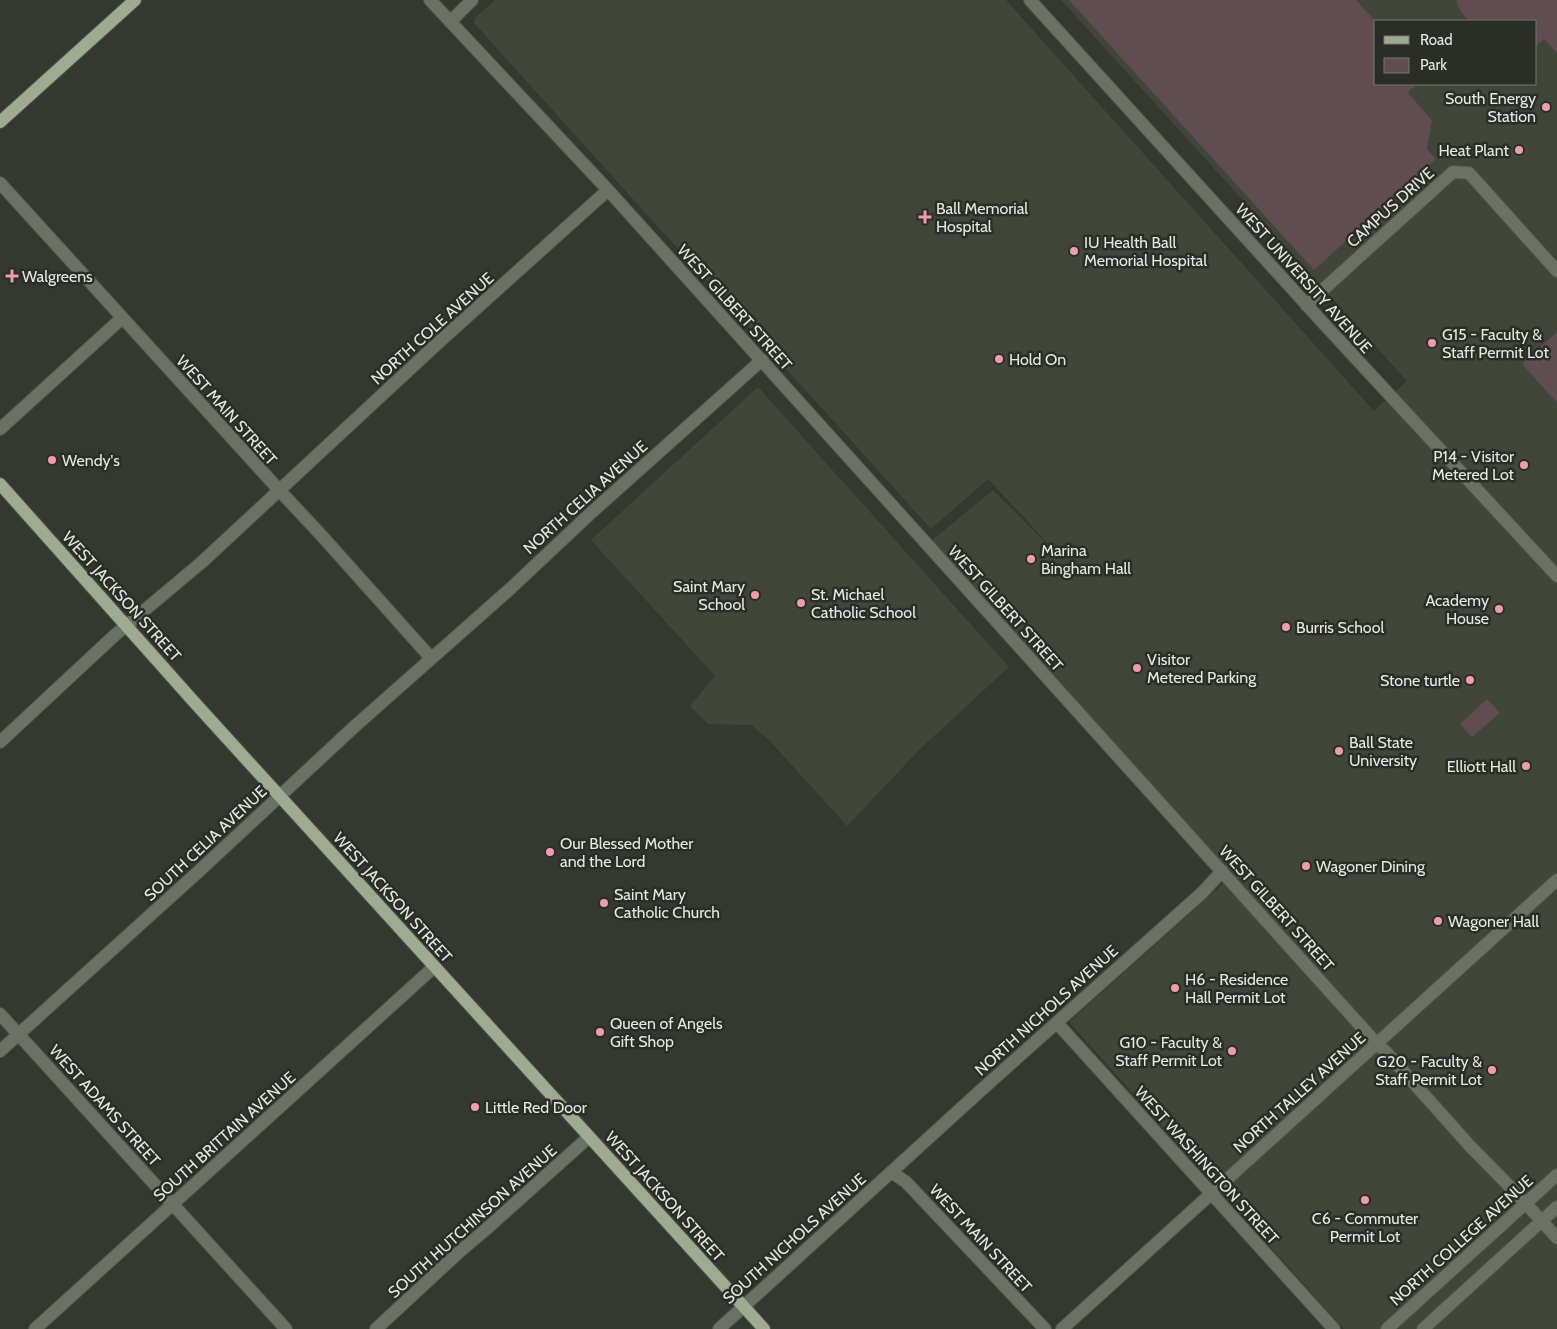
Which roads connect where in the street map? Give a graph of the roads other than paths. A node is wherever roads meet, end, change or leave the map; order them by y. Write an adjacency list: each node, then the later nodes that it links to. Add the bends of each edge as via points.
1 (135, 0): 6 (main road)
2 (430, 0): 5 (street, WEST GILBERT STREET)
3 (472, 0): 5 (street)
4 (1030, 0): 10 (street, WEST UNIVERSITY AVENUE)
5 (450, 22): 8 (street, WEST GILBERT STREET)
6 (0, 122)
7 (0, 183): 11 (street, WEST MAIN STREET)
8 (608, 190): 12 (street, WEST GILBERT STREET); 15 (street, NORTH COLE AVENUE)
9 (1557, 271): 10 (street, CAMPUS DRIVE, via 1468,173 1453,172)
10 (1306, 305): 16 (street, WEST UNIVERSITY AVENUE)
11 (122, 318): 13 (street); 15 (street, WEST MAIN STREET)
12 (762, 360): 18 (street, NORTH CELIA AVENUE); 21 (street, WEST GILBERT STREET)
13 (0, 429)
14 (0, 484): 17 (main road, WEST JACKSON STREET)
15 (280, 491): 17 (street, NORTH COLE AVENUE); 18 (street, WEST MAIN STREET)
16 (1557, 576)
17 (126, 626): 19 (street, NORTH COLE AVENUE); 20 (main road, WEST JACKSON STREET)
18 (431, 658): 20 (street, SOUTH CELIA AVENUE)
19 (0, 742)
20 (279, 796): 23 (main road, WEST JACKSON STREET); 26 (street, SOUTH CELIA AVENUE)
21 (1222, 871): 25 (street, NORTH NICHOLS AVENUE); 27 (street, WEST GILBERT STREET)
22 (1557, 880): 27 (street, NORTH TALLEY AVENUE)
23 (434, 967): 29 (main road, WEST JACKSON STREET); 34 (street, SOUTH BRITTAIN AVENUE)
24 (0, 1014): 26 (street, WEST ADAMS STREET)
25 (1057, 1023): 30 (street, NORTH NICHOLS AVENUE); 32 (street, WEST WASHINGTON STREET)
26 (18, 1034): 28 (street, SOUTH CELIA AVENUE); 34 (street, WEST ADAMS STREET)
27 (1377, 1044): 32 (street, NORTH TALLEY AVENUE); 33 (street, WEST GILBERT STREET)
28 (0, 1051)
29 (589, 1137): 38 (main road, WEST JACKSON STREET); 41 (street, SOUTH HUTCHINSON AVENUE)
30 (891, 1172): 38 (street, SOUTH NICHOLS AVENUE); 44 (street, WEST MAIN STREET, via 906,1182)
31 (1557, 1175): 33 (street, NORTH COLLEGE AVENUE)
32 (1211, 1193): 45 (street, NORTH TALLEY AVENUE); 46 (street, WEST WASHINGTON STREET)
33 (1525, 1203): 36 (street, WEST GILBERT STREET); 47 (street, NORTH COLLEGE AVENUE)
34 (173, 1204): 39 (street, SOUTH BRITTAIN AVENUE); 40 (street, WEST ADAMS STREET)
35 (1557, 1207): 36 (street)
36 (1542, 1221): 37 (street, WEST GILBERT STREET); 48 (street)
37 (1557, 1238)
38 (744, 1306): 42 (street, SOUTH NICHOLS AVENUE); 43 (main road, WEST JACKSON STREET)
39 (35, 1329)
40 (286, 1329)
41 (376, 1329)
42 (719, 1329)
43 (764, 1329)
44 (1045, 1329)
45 (1062, 1329)
46 (1334, 1329)
47 (1387, 1329)
48 (1423, 1329)

